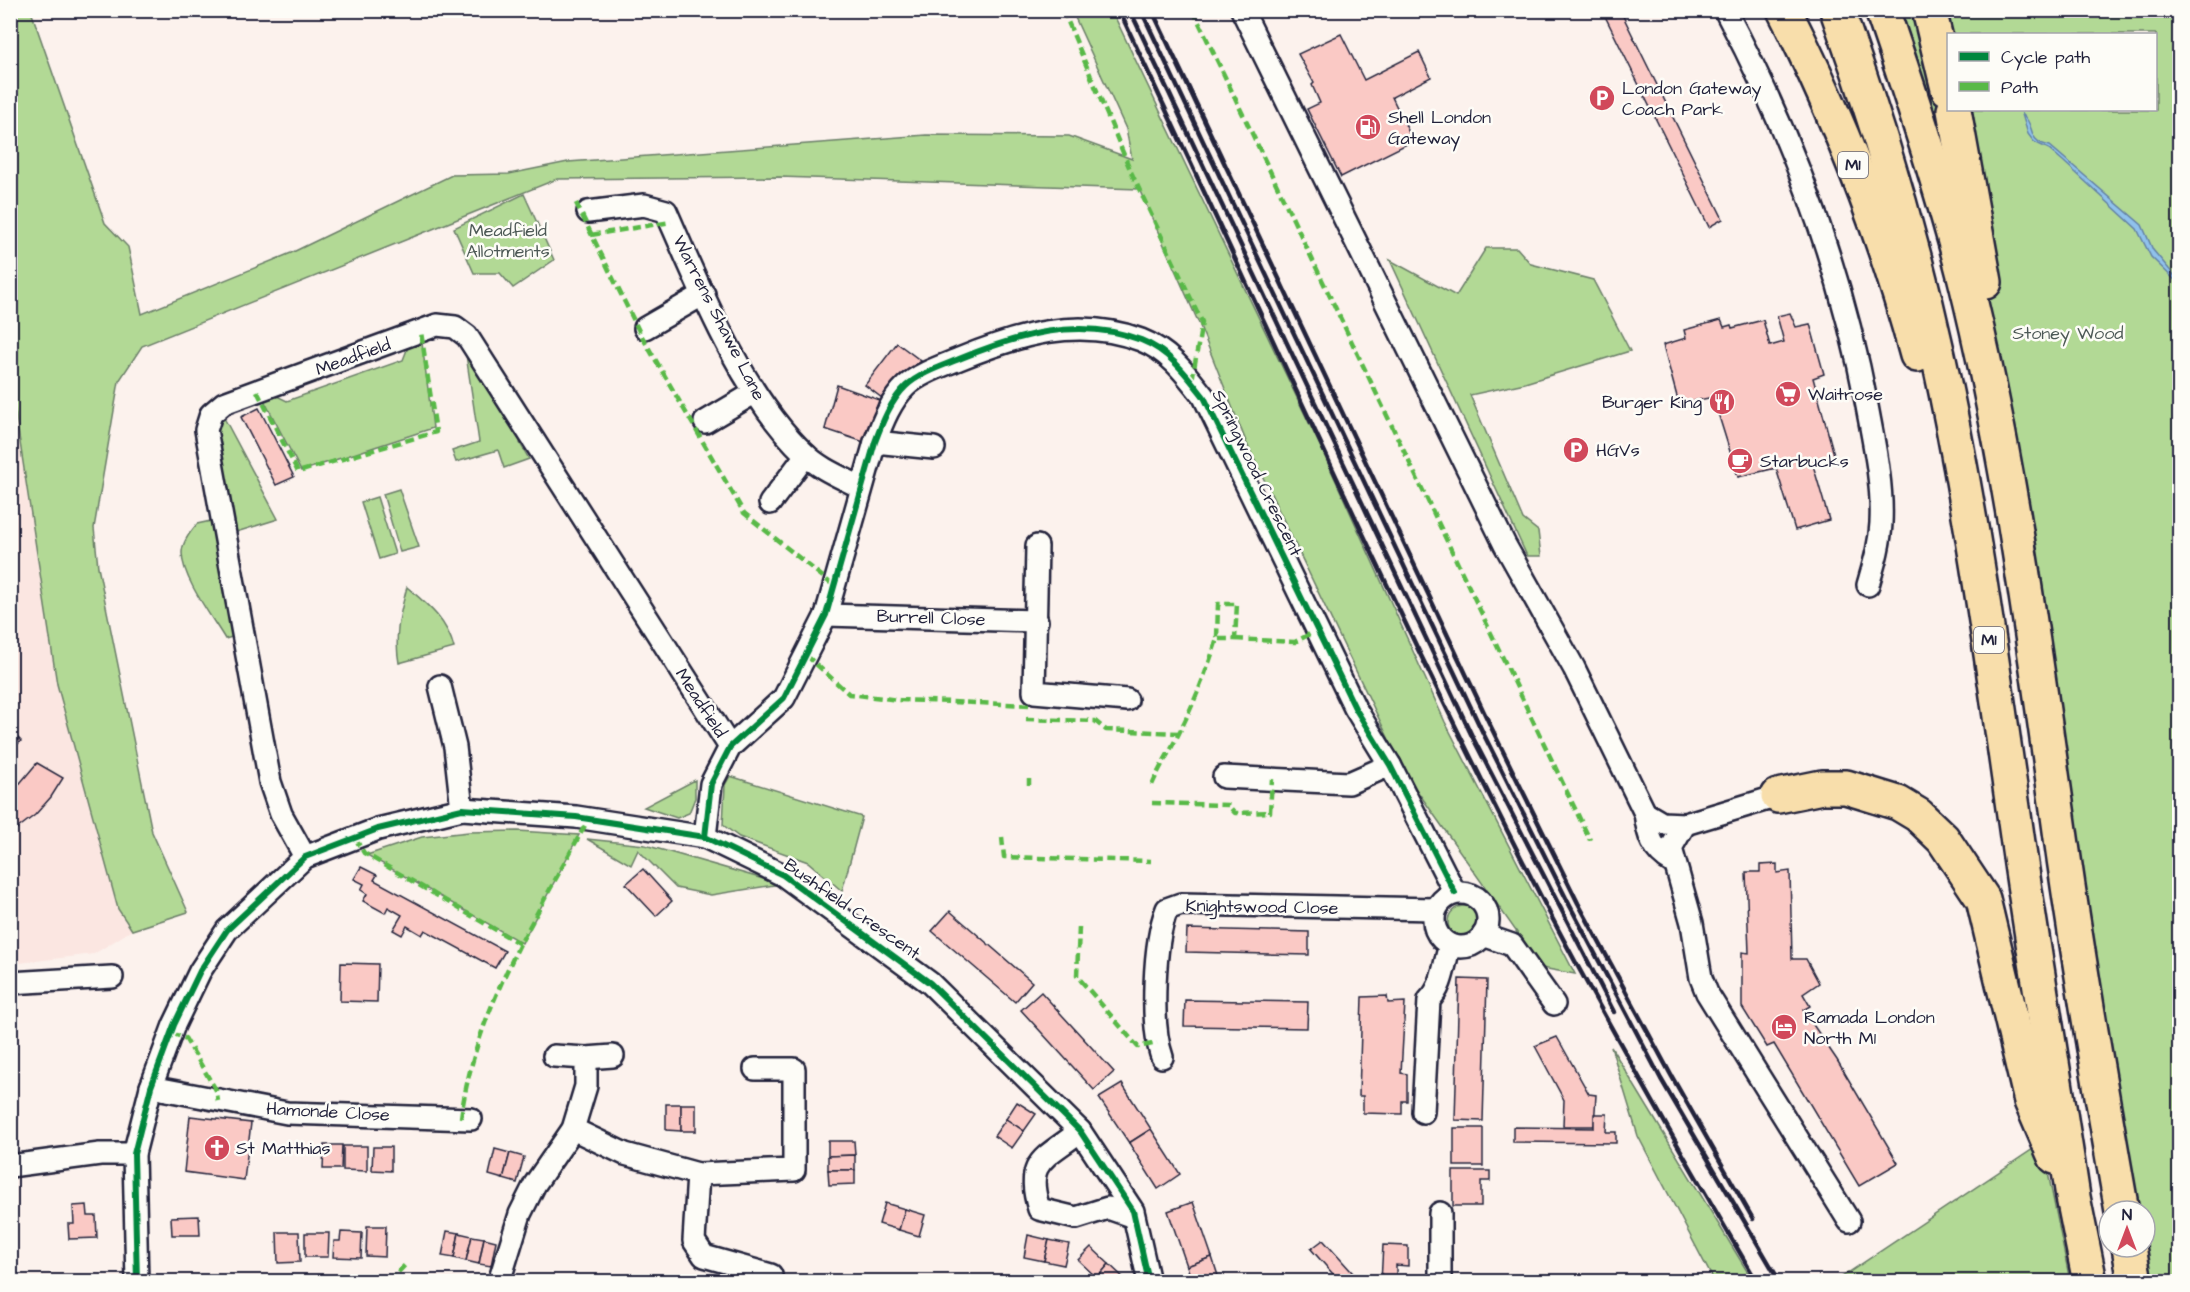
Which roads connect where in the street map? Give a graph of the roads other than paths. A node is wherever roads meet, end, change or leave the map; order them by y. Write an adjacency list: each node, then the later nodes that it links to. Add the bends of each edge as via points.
1 (1242, 10): 32 (street, via 1505,544 1574,668)
2 (1725, 10): 20 (street, via 1756,68 1803,183 1860,372 1879,474 1881,522)
3 (1784, 10): 24 (highway, M1, via 1861,185 1909,324)
4 (1837, 10): 24 (highway, M1, via 1884,151 1922,286 1966,494)
5 (1882, 10): 23 (highway, M1, via 1925,139 1964,276 2008,487)
6 (1929, 10): 7 (highway)
7 (1947, 86)
8 (1954, 111): 23 (highway, M1, via 2008,412)
9 (588, 212): 10 (street, Warrens Shawe Lane, via 644,205 666,211)
10 (704, 294): 11 (street); 12 (street, Warrens Shawe Lane)
11 (645, 328)
12 (754, 393): 13 (street); 16 (street, Warrens Shawe Lane)
13 (705, 422)
14 (875, 442): 15 (street); 17 (street, Springwood Crescent); 28 (street, Springwood Crescent, via 885,416 906,386 932,370 999,343 1058,328 1090,328 1142,340 1165,352 1204,397 1355,708)
15 (934, 448)
16 (806, 455): 17 (street, Warrens Shawe Lane); 18 (street)
17 (860, 487): 21 (street, Springwood Crescent)
18 (770, 502)
19 (1037, 546): 22 (street)
20 (1868, 585)
21 (826, 615): 22 (street, Burrell Close); 27 (street, Springwood Crescent, via 784,698)
22 (1037, 621): 26 (street, via 1034,692)
23 (2031, 628): 58 (highway, M1, via 2071,912)
24 (1988, 634): 57 (highway, M1)
25 (440, 686): 31 (street, via 455,747)
26 (1127, 700)
27 (730, 747): 34 (street, Springwood Crescent, via 711,784); 35 (street, Meadfield, via 467,336 455,327 437,325 224,403 211,414 206,430 270,782 281,814)
28 (1390, 765): 29 (street, via 1348,783); 37 (street, Springwood Crescent)
29 (1224, 777)
30 (1778, 796): 33 (street); 57 (highway, M1, via 1822,787 1846,787 1898,803 1943,839 1983,899 2031,1101)
31 (462, 809): 34 (street, Bushfield Crescent, via 576,817); 35 (street, Bushfield Crescent, via 378,830)
32 (1645, 813): 33 (street, via 1662,823); 36 (street, via 1647,831 1659,855)
33 (1685, 824): 36 (street, via 1671,848)
34 (705, 837): 53 (street, Bushfield Crescent, via 783,875 930,983)
35 (305, 857): 49 (street, Bushfield Crescent, via 222,938 200,971 174,1025)
36 (1673, 863): 61 (street, via 1692,923 1707,993)
37 (1455, 892): 38 (street); 39 (street, via 1473,895 1486,909 1487,927)
38 (1435, 909): 40 (street, via 1437,934); 46 (street, Knightswood Close, via 1181,904 1167,909 1161,925 1155,1015)
39 (1483, 935): 40 (street, via 1468,946); 43 (street, via 1512,945)
40 (1450, 945): 50 (street, via 1438,992 1429,1000)
41 (112, 977): 42 (street)
42 (10, 983)
43 (1554, 1004)
44 (554, 1056): 47 (street)
45 (613, 1056): 47 (street)
46 (1162, 1057)
47 (586, 1058): 52 (street, via 586,1086)
48 (755, 1069): 56 (street, via 794,1069 794,1170)
49 (151, 1087): 51 (street, Hamonde Close, via 287,1113); 54 (street, Bushfield Crescent)
50 (1423, 1112)
51 (471, 1119)
52 (573, 1129): 56 (street, via 625,1154); 65 (street, via 525,1204)
53 (1080, 1131): 60 (street, Bushfield Crescent); 60 (street, via 1036,1165 1032,1187 1039,1209 1076,1218 1108,1208)
54 (134, 1154): 55 (street, via 100,1154); 64 (street, Bushfield Crescent)
55 (10, 1166)
56 (698, 1174): 63 (street, via 694,1241 704,1256)
57 (2073, 1197): 68 (highway, M1)
58 (2120, 1199)
59 (1440, 1213): 67 (street)
60 (1134, 1217): 66 (street, Bushfield Crescent)
61 (1849, 1221)
62 (2131, 1259): 69 (highway)
63 (771, 1275)
64 (137, 1281)
65 (499, 1281)
66 (1149, 1281)
67 (1440, 1281)
68 (2090, 1281)
69 (2135, 1281)

